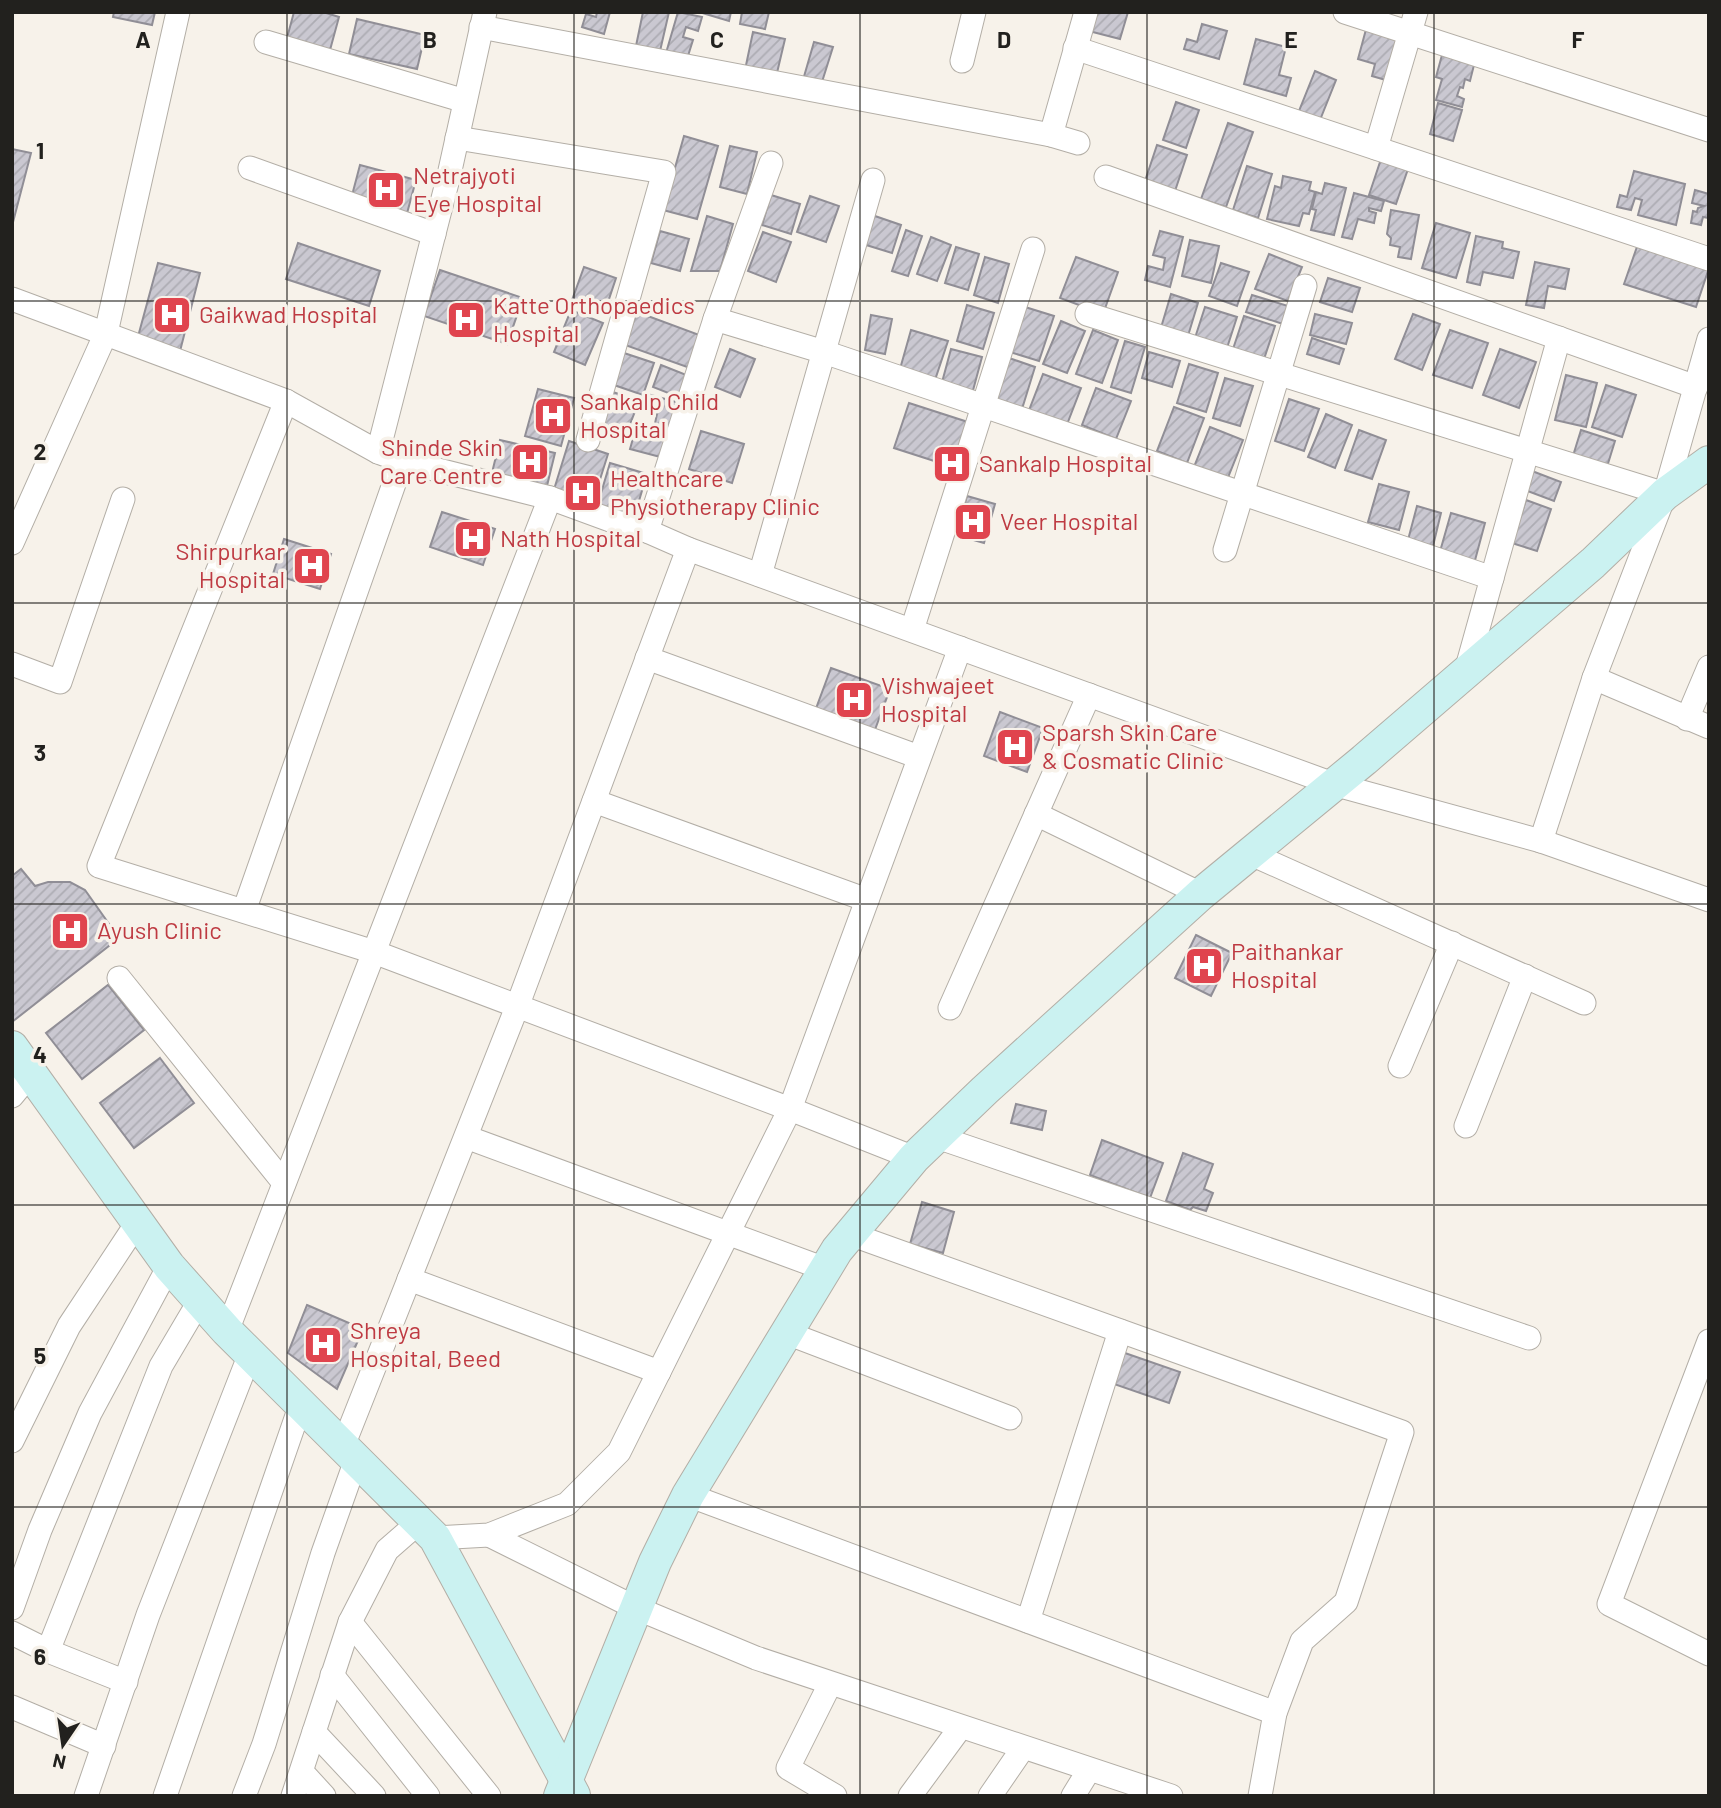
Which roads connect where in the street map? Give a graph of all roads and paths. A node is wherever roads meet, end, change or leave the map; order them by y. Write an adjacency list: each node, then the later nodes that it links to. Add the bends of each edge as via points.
1 (178, 12): 27 (street)
2 (974, 12): 9 (street)
3 (1086, 12): 8 (street)
4 (1345, 12): 6 (street)
5 (483, 20): 10 (street); 12 (street)
6 (1413, 23): 11 (street); 15 (street)
7 (266, 42): 10 (street)
8 (1075, 47): 12 (street); 15 (street)
9 (962, 61)
10 (465, 101): 13 (street)
11 (1709, 130)
12 (1052, 135): 14 (street)
13 (457, 138): 20 (street); 35 (street, via 664,172)
14 (1078, 143)
15 (1376, 148): 22 (street)
16 (771, 163): 26 (street)
17 (250, 168): 20 (street)
18 (1106, 177): 28 (street)
19 (873, 180): 30 (street)
20 (434, 234): 37 (street)
21 (1033, 250): 34 (street)
22 (1709, 259)
23 (1304, 286): 31 (street)
24 (12, 299): 27 (street)
25 (1087, 314): 31 (street)
26 (715, 319): 30 (street); 44 (street)
27 (106, 333): 33 (street); 45 (street)
28 (1559, 338): 32 (street); 36 (street)
29 (1709, 339): 32 (street)
30 (824, 352): 34 (street); 48 (street)
31 (1278, 373): 36 (street); 40 (street)
32 (1696, 387): 41 (street)
33 (286, 401): 37 (street); 69 (street, via 99,866)
34 (983, 406): 40 (street); 50 (street)
35 (588, 440)
36 (1527, 451): 41 (street); 49 (street)
37 (378, 452): 38 (street)
38 (402, 461): 42 (street); 69 (street)
39 (1709, 462): 41 (street)
40 (1242, 493): 47 (street); 49 (street)
41 (1665, 494): 55 (street, via 1593,563); 56 (street)
42 (550, 498): 44 (street); 71 (street)
43 (123, 499): 53 (street, via 60,682)
44 (647, 531): 46 (street)
45 (12, 542)
46 (688, 549): 48 (street); 52 (street)
47 (1225, 550)
48 (760, 575): 50 (street)
49 (1492, 578): 55 (street)
50 (912, 631): 51 (street)
51 (960, 648): 57 (street); 60 (street)
52 (647, 658): 60 (street); 62 (street)
53 (12, 664)
54 (1709, 667): 58 (street)
55 (1466, 671): 61 (street)
56 (1594, 678): 58 (street); 64 (street)
57 (1088, 695): 61 (street); 63 (street)
58 (1687, 719): 59 (street)
59 (1709, 727)
60 (919, 757): 67 (street)
61 (1333, 783): 64 (street); 65 (street)
62 (594, 800): 67 (street); 75 (street)
63 (1036, 814): 66 (street); 76 (street)
64 (1541, 841): 68 (street)
65 (1249, 853): 66 (street); 70 (street)
66 (1201, 894): 83 (street)
67 (867, 900): 80 (street)
68 (1709, 900)
69 (244, 911): 71 (street)
70 (1451, 943): 72 (street); 78 (street)
71 (374, 952): 75 (street); 85 (street)
72 (1525, 976): 74 (street); 81 (street)
73 (119, 978): 85 (street)
74 (1584, 1003)
75 (517, 1007): 80 (street); 82 (street)
76 (950, 1008)
77 (12, 1047): 79 (street)
78 (1400, 1066)
79 (22, 1085): 86 (street)
80 (790, 1109): 84 (street); 87 (street)
81 (1466, 1126)
82 (466, 1137): 87 (street); 91 (street)
83 (937, 1137): 84 (street); 96 (street)
84 (914, 1158): 88 (street)
85 (284, 1183): 93 (street)
86 (137, 1223): 89 (street); 102 (street, via 69,1326)
87 (728, 1233): 90 (street); 99 (street)
88 (850, 1234): 90 (street); 94 (street)
89 (169, 1266): 92 (street); 107 (street, via 90,1413)
90 (825, 1269): 95 (street)
91 (410, 1279): 99 (street); 103 (street)
92 (200, 1300): 93 (street); 113 (street, via 161,1366)
93 (227, 1331): 98 (street)
94 (1120, 1331): 109 (street); 118 (street, via 1402,1432 1346,1602 1302,1641)
95 (787, 1333): 101 (street); 104 (street)
96 (1529, 1338)
97 (1709, 1341): 112 (street, via 1609,1604)
98 (250, 1354): 100 (street); 115 (street)
99 (659, 1372): 106 (street, via 619,1452 567,1504)
100 (301, 1404): 103 (street); 127 (street)
101 (1010, 1418)
102 (12, 1441)
103 (350, 1453): 105 (street); 128 (street, via 264,1744)
104 (688, 1495): 108 (street); 109 (street)
105 (427, 1530): 106 (street); 110 (street, via 387,1550); 125 (street)
106 (489, 1535): 108 (street)
107 (12, 1608)
108 (636, 1608): 116 (street); 125 (street)
109 (1028, 1621): 118 (street)
110 (350, 1622): 114 (street); 133 (street)
111 (12, 1633): 113 (street)
112 (1706, 1645)
113 (48, 1651): 115 (street)
114 (332, 1675): 120 (street); 132 (street)
115 (126, 1682): 121 (street)
116 (830, 1684): 119 (street); 134 (street, via 788,1768)
117 (12, 1707): 121 (street)
118 (1275, 1713): 139 (street)
119 (960, 1727): 122 (street); 135 (street)
120 (314, 1732): 124 (street); 131 (street)
121 (104, 1746): 126 (street)
122 (1023, 1748): 123 (street); 136 (street)
123 (1089, 1770): 137 (street); 138 (street)
124 (302, 1772): 129 (street); 130 (street)
125 (568, 1791)
126 (86, 1796)
127 (165, 1796)
128 (244, 1796)
129 (293, 1796)
130 (324, 1796)
131 (374, 1796)
132 (428, 1796)
133 (489, 1796)
134 (835, 1796)
135 (910, 1796)
136 (990, 1796)
137 (1073, 1796)
138 (1171, 1796)
139 (1260, 1796)

